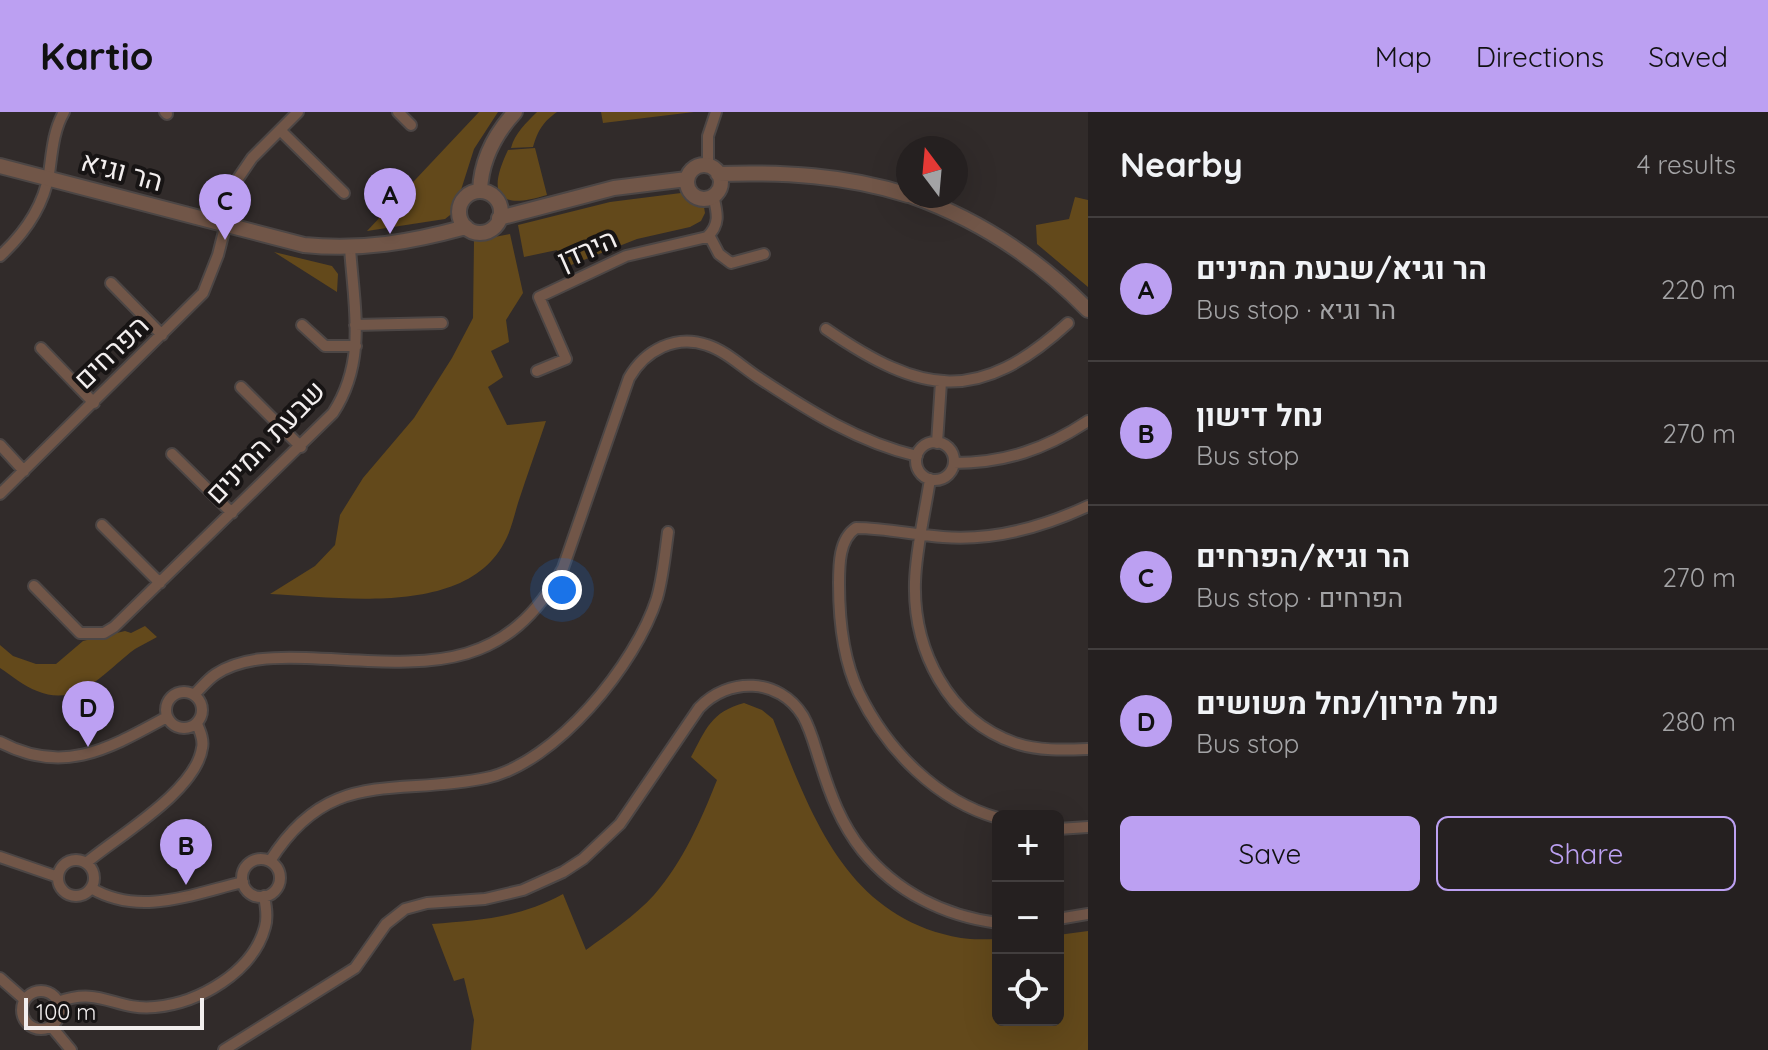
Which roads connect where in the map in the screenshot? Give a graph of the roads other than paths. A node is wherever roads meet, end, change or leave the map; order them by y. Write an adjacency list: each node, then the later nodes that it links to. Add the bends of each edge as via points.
1 (64, 112): 10 (street, via 55,132)
2 (298, 112): 7 (street, הפרחים)
3 (398, 112): 6 (street)
4 (515, 112): 12 (street, via 484,159)
5 (716, 112): 9 (street, via 708,136)
6 (411, 125)
7 (280, 130): 14 (street); 18 (street, הפרחים, via 237,180)
8 (0, 166): 10 (street, הר וגיא)
9 (713, 170): 11 (street, via 695,168); 13 (street, via 820,175); 15 (street, via 720,184)
10 (48, 179): 18 (street, הר וגיא); 23 (street, via 28,226)
11 (687, 179): 15 (street, via 695,196); 17 (street, via 606,190)
12 (480, 191): 17 (street, via 495,197); 19 (street, via 460,203 459,217)
13 (896, 191)
14 (344, 193)
15 (713, 195): 20 (street, via 718,222)
16 (941, 208): 25 (street, via 992,233 1049,273)
17 (499, 218): 19 (street, via 487,231)
18 (225, 225): 21 (street, הר וגיא, via 290,242); 31 (street, הפרחים, via 203,293)
19 (466, 227): 21 (street, הר וגיא, via 399,244)
20 (709, 235): 22 (street, via 731,263); 34 (street, הירדן, via 626,256 539,297 566,359)
21 (350, 248): 29 (street, שבעת המינים)
22 (764, 254)
23 (0, 256)
24 (111, 283): 31 (street)
25 (1088, 310)
26 (442, 323): 29 (street)
27 (1068, 323): 35 (street, via 1008,369)
28 (302, 325): 32 (street, via 325,346)
29 (355, 325): 32 (street, שבעת המינים)
30 (826, 329): 35 (street, via 888,365)
31 (162, 335): 37 (street, הפרחים)
32 (356, 346): 41 (street, שבעת המינים, via 345,395)
33 (41, 348): 37 (street)
34 (537, 371)
35 (941, 382): 39 (street)
36 (241, 387): 41 (street)
37 (94, 403): 45 (street, הפרחים)
38 (1088, 421): 44 (street, via 1022,455)
39 (937, 443): 43 (street, via 926,445); 44 (street, via 948,447)
40 (0, 445): 45 (street)
41 (301, 447): 49 (street, שבעת המינים)
42 (172, 454): 49 (street)
43 (917, 456): 46 (street, via 919,470); 55 (street, via 847,432 717,349 686,341 665,346 644,358 629,378 563,568 549,594 519,626 482,649 439,661 282,658 246,663 218,673)
44 (954, 463): 46 (street, via 946,477)
45 (24, 471): 47 (street, הפרחים)
46 (930, 479): 52 (street)
47 (0, 494)
48 (1088, 506): 52 (street, via 1003,534)
49 (232, 513): 53 (street, שבעת המינים)
50 (102, 525): 53 (street)
51 (668, 532): 64 (street, via 657,597 631,653 610,684 552,744 490,777 344,795 288,836)
52 (921, 535): 59 (street, via 917,614 932,667 953,702 983,727 1014,742 1056,750); 60 (street, via 856,528 845,538 839,594 848,662 874,719 908,762 940,791)
53 (160, 583): 54 (street, שבעת המינים, via 104,633 80,633)
54 (34, 586)
55 (194, 695): 56 (street, via 172,696); 57 (street, via 202,711)
56 (167, 717): 57 (street, via 178,728); 58 (street, via 89,755 39,756)
57 (197, 724): 65 (street, via 202,751 176,791)
58 (0, 742)
59 (1088, 749)
60 (992, 816)
61 (1088, 827): 62 (street)
62 (1064, 829)
63 (0, 857): 66 (street)
64 (270, 861): 67 (street, via 247,865); 69 (street, via 280,879)
65 (86, 863): 66 (street, via 71,861 60,868); 68 (street, via 94,875)
66 (58, 877): 68 (street, via 59,887 73,897)
67 (243, 882): 68 (street, via 146,903 116,900); 69 (street, via 250,893)
68 (91, 888)
69 (264, 896): 75 (street, via 266,925 258,945 227,979 204,993 153,1007 89,995)
70 (1088, 914): 71 (street)
71 (1064, 918)
72 (992, 922): 78 (street, via 925,902 894,881 863,852 834,803 802,714 778,694 737,686 710,697 620,824 583,859 523,890 405,909 386,924 355,968)
73 (0, 978): 74 (street)
74 (25, 1000): 75 (street, via 44,991); 76 (street, via 22,1011 28,1024)
75 (58, 1002): 76 (street, via 60,1014)
76 (51, 1026): 77 (street)
77 (71, 1050)
78 (224, 1050)

